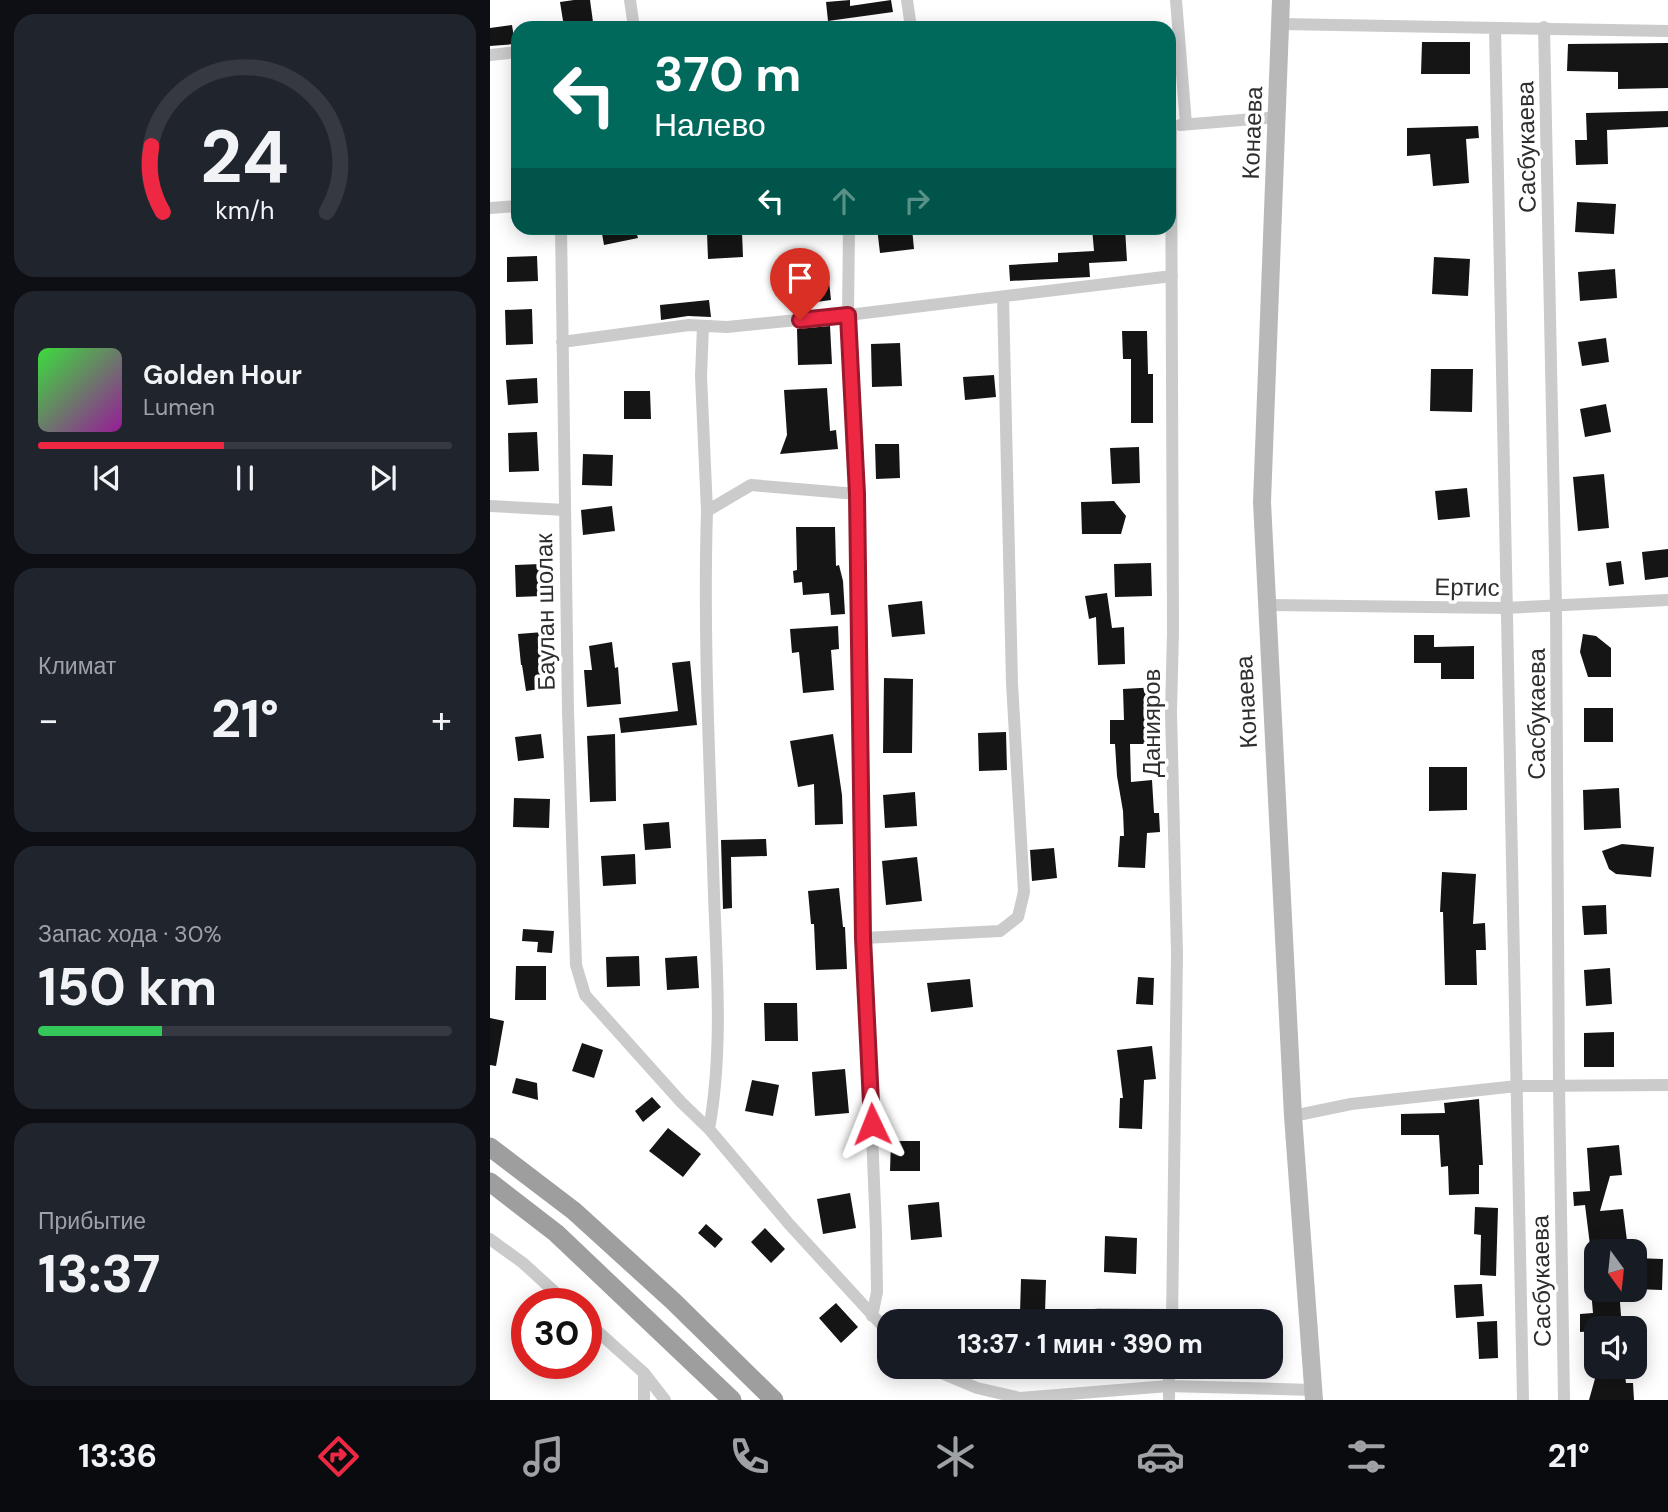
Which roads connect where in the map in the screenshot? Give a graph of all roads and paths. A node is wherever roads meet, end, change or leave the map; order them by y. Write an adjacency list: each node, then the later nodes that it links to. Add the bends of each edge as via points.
1 (631, 0): 5 (street)
2 (907, 0): 6 (street)
3 (1176, 0): 14 (street)
4 (1281, 0): 7 (main road, Конаева)
5 (633, 21)
6 (910, 21)
7 (1281, 24): 9 (street); 13 (main road, Конаева)
8 (1544, 27): 9 (street); 10 (street); 32 (street, Сасбукаева)
9 (1494, 28): 33 (street, Сасбукаева)
10 (1668, 31)
11 (511, 53): 12 (street)
12 (490, 55)
13 (1277, 117): 14 (street); 31 (main road, Конаева, via 1262,502)
14 (1186, 124): 15 (street)
15 (1176, 125)
16 (511, 206): 17 (street)
17 (490, 208)
18 (561, 235): 25 (street, Баулан шолак)
19 (849, 235): 23 (street)
20 (1171, 235): 21 (street, Данияров)
21 (1172, 276): 22 (street); 44 (street, Данияров, via 1171,712 1177,954)
22 (1003, 297): 23 (street); 34 (street, via 1012,683 1024,892 1018,917 1000,931)
23 (848, 315): 24 (street); 26 (street)
24 (703, 326): 25 (street); 29 (street)
25 (562, 342): 28 (street, Баулан шолак)
26 (857, 494): 29 (street, via 751,485); 34 (street)
27 (490, 506): 28 (street)
28 (565, 510): 39 (street, Баулан шолак, via 576,965 585,995)
29 (707, 511): 39 (street, via 717,994 716,1095)
30 (1668, 600): 32 (street, Ертис)
31 (1266, 605): 33 (street, Ертис); 38 (main road, Конаева)
32 (1556, 606): 33 (street, Ертис); 36 (street, Сасбукаева)
33 (1505, 608): 35 (street, Сасбукаева)
34 (863, 938): 45 (street, via 876,1231 877,1292)
35 (1517, 1086): 36 (street); 38 (street, via 1351,1104); 59 (street, Сасбукаева)
36 (1559, 1086): 37 (street); 60 (street, Сасбукаева)
37 (1668, 1086)
38 (1293, 1116): 52 (main road, Конаева)
39 (709, 1129): 45 (street)
40 (490, 1147): 57 (highway, via 574,1211)
41 (490, 1182): 56 (highway, via 556,1233)
42 (490, 1239): 43 (street)
43 (550, 1288)
44 (1172, 1309)
45 (872, 1316): 46 (street)
46 (877, 1321)
47 (602, 1335): 48 (street)
48 (644, 1373): 54 (street); 55 (street)
49 (956, 1379): 53 (street)
50 (1168, 1379): 51 (street)
51 (1168, 1386): 52 (street); 53 (street); 58 (street)
52 (1314, 1395)
53 (1020, 1399)
54 (645, 1400)
55 (665, 1400)
56 (732, 1400)
57 (774, 1400)
58 (1169, 1400)
59 (1523, 1400)
60 (1564, 1400)

